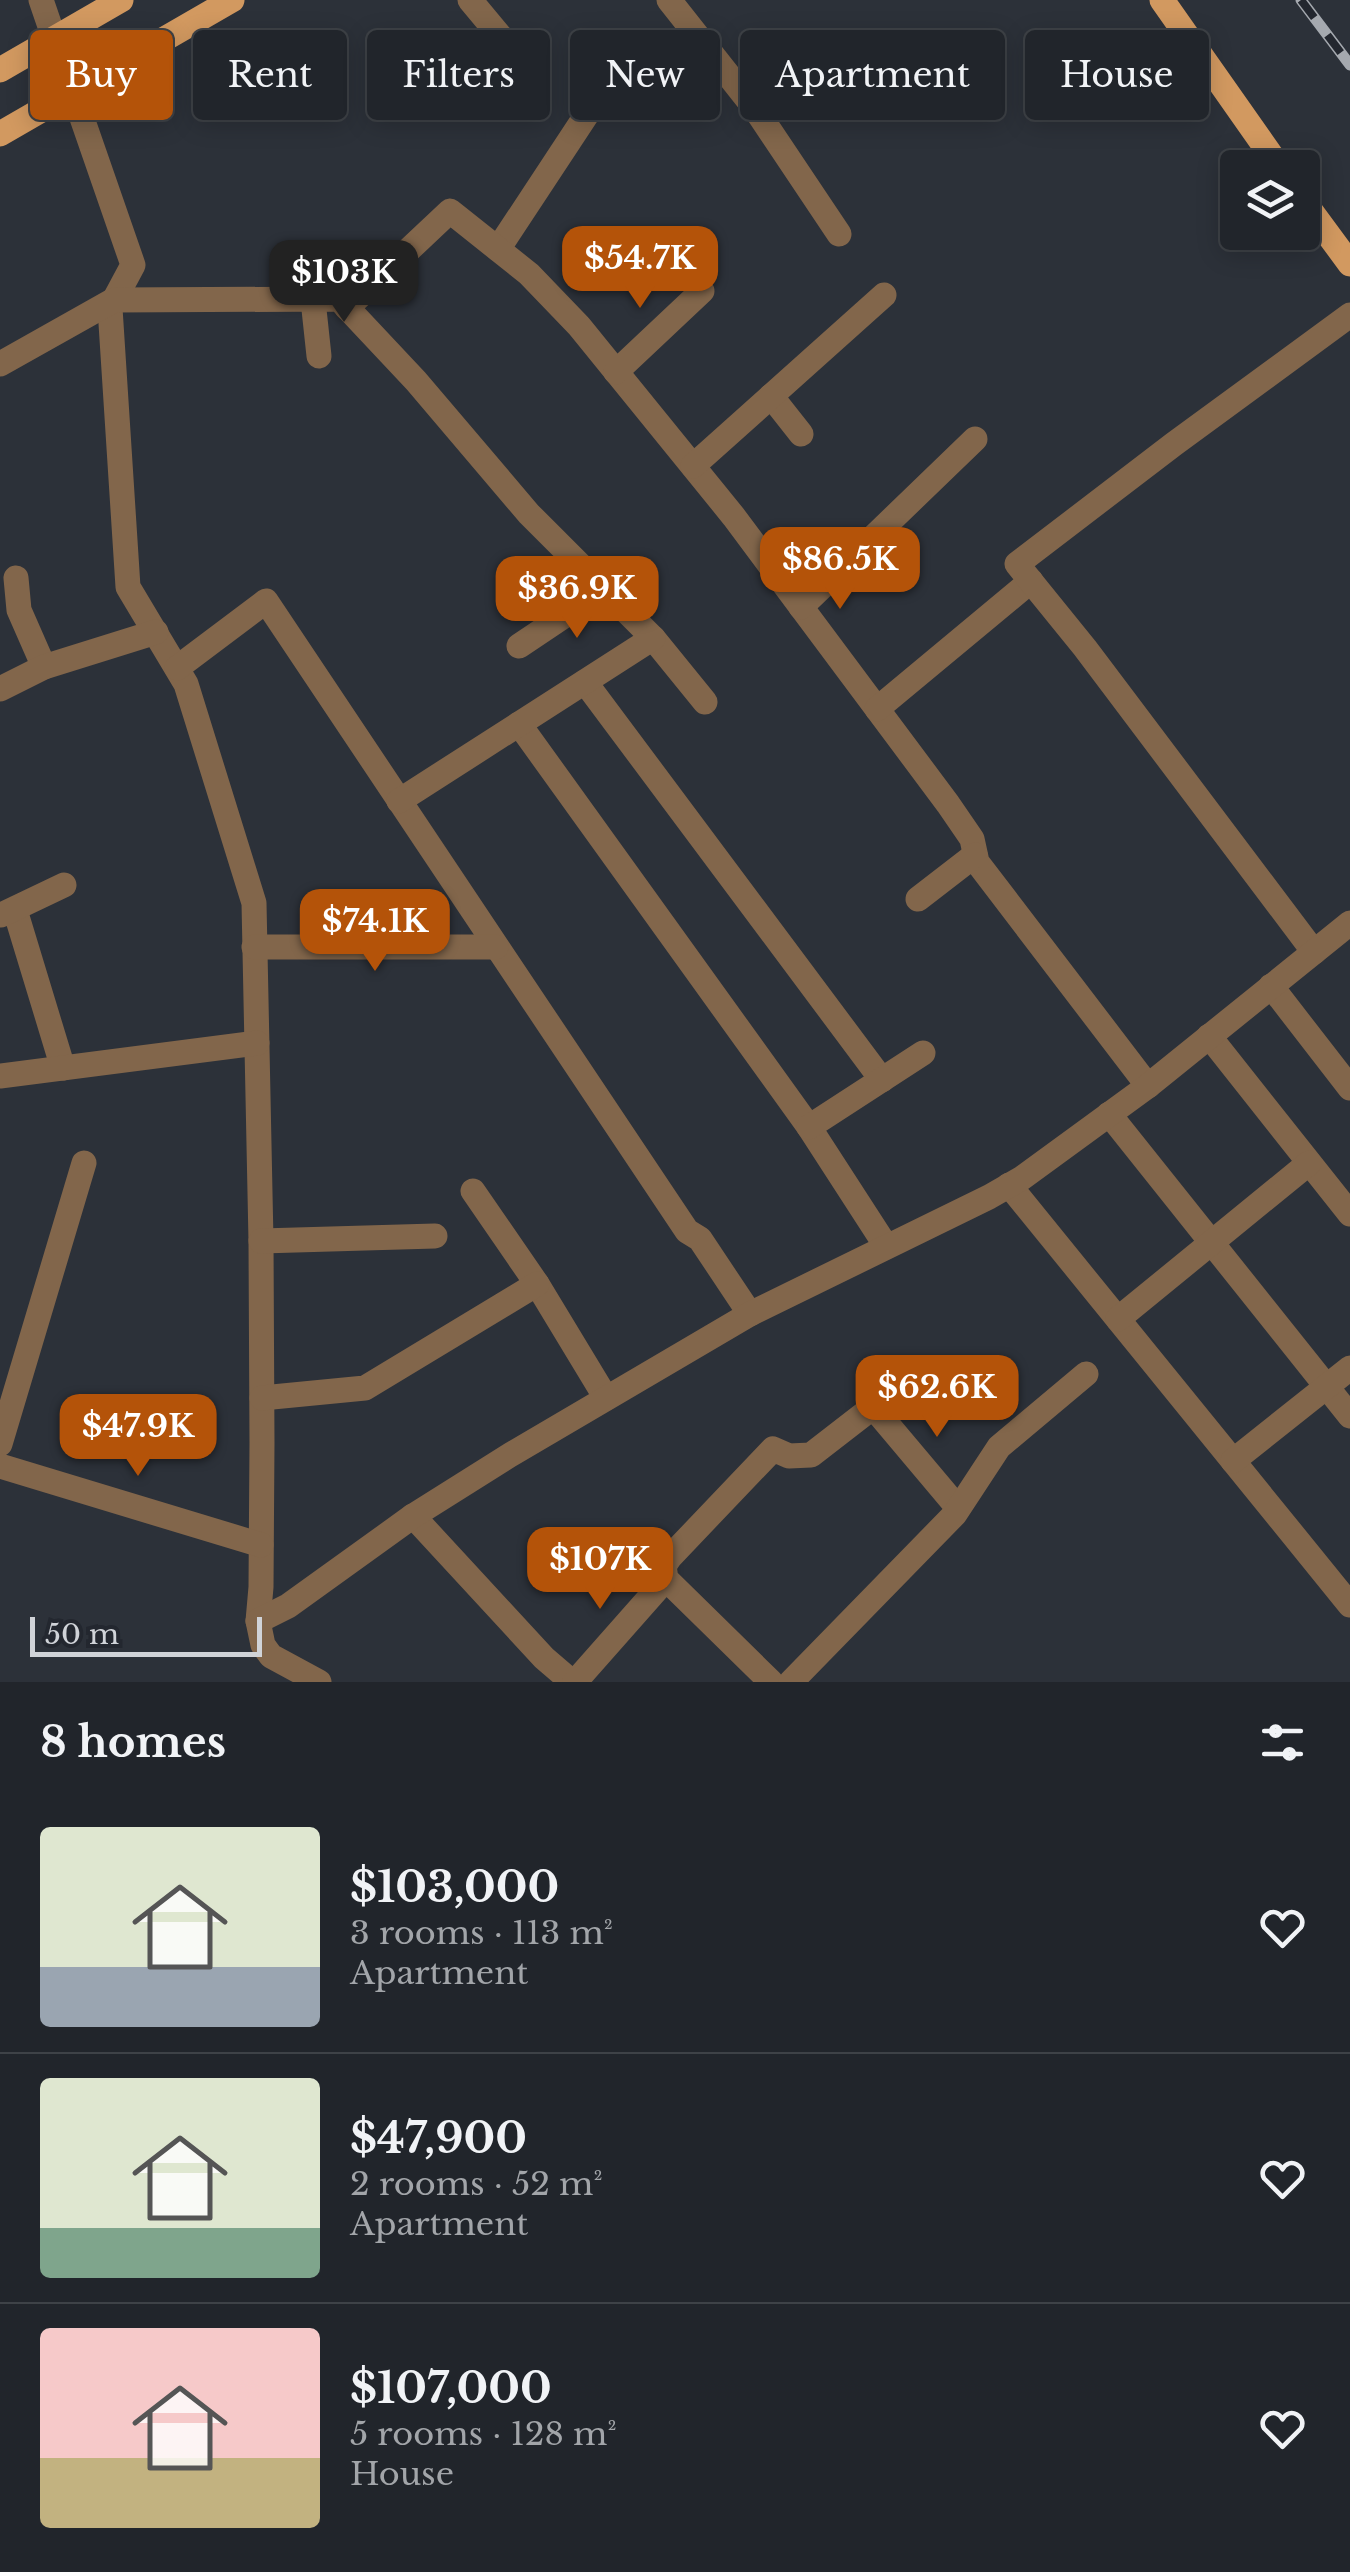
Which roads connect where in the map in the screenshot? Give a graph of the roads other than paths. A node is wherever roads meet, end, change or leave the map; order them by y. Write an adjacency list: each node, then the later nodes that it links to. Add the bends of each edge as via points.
1 (41, 0): 7 (street)
2 (120, 0): 8 (main road)
3 (232, 0): 10 (main road)
4 (470, 0): 9 (street)
5 (670, 0): 19 (street, via 756,110)
6 (1162, 0): 17 (main road)
7 (51, 30)
8 (68, 30)
9 (495, 30)
10 (173, 34)
11 (30, 52): 12 (main road)
12 (0, 70)
13 (30, 117): 16 (main road)
14 (83, 120): 24 (street, via 134,264)
15 (583, 120): 20 (street)
16 (0, 134)
17 (1267, 150)
18 (1320, 223): 21 (main road)
19 (839, 234)
20 (498, 249): 26 (street, via 450,211); 30 (street, via 530,274)
21 (1350, 264)
22 (702, 290): 30 (street)
23 (884, 294): 31 (street)
24 (114, 300): 25 (street); 29 (street); 39 (street, via 128,587)
25 (313, 300): 26 (street, via 339,300); 28 (street)
26 (347, 308): 37 (street)
27 (1350, 314): 36 (street, via 1017,564)
28 (319, 356)
29 (0, 364)
30 (616, 372): 34 (street)
31 (771, 396): 32 (street); 34 (street)
32 (802, 434)
33 (976, 439): 38 (street)
34 (693, 466): 38 (street)
35 (16, 578): 42 (street, via 20,610)
36 (1031, 582): 47 (street); 57 (street)
37 (604, 589): 40 (street); 41 (street)
38 (802, 607): 47 (street)
39 (156, 632): 42 (street); 43 (street)
40 (652, 638): 44 (street); 46 (street)
41 (519, 646)
42 (44, 667): 45 (street)
43 (177, 668): 49 (street, via 266,601); 55 (street, via 254,904)
44 (585, 682): 48 (street); 64 (street)
45 (0, 689)
46 (705, 702)
47 (877, 708): 50 (street, via 972,839)
48 (519, 724): 49 (street); 68 (street)
49 (399, 801): 56 (street)
50 (976, 855): 52 (street); 65 (street)
51 (64, 886): 53 (street)
52 (918, 899)
53 (6, 908): 62 (street)
54 (1350, 923): 57 (street)
55 (254, 947): 56 (street); 60 (street)
56 (496, 947): 79 (street)
57 (1314, 952): 58 (street)
58 (1271, 986): 59 (street); 66 (street)
59 (1209, 1036): 65 (street); 69 (street)
60 (258, 1043): 62 (street); 75 (street)
61 (923, 1054): 64 (street)
62 (63, 1068): 63 (street)
63 (0, 1076)
64 (882, 1080): 68 (street)
65 (1148, 1086): 67 (street)
66 (1350, 1088)
67 (1109, 1114): 71 (street); 76 (street)
68 (809, 1128): 77 (street)
69 (1309, 1162): 73 (street); 76 (street)
70 (84, 1163): 87 (street)
71 (1009, 1185): 77 (street); 80 (street)
72 (473, 1192): 78 (street)
73 (1350, 1214)
74 (435, 1236): 75 (street)
75 (261, 1241): 84 (street)
76 (1212, 1242): 80 (street); 83 (street)
77 (886, 1246): 79 (street)
78 (537, 1284): 84 (street, via 365,1388); 85 (street)
79 (750, 1314): 85 (street)
80 (1118, 1319): 88 (street)
81 (1350, 1368): 83 (street)
82 (1086, 1374): 90 (street, via 999,1447)
83 (1327, 1387): 86 (street); 88 (street)
84 (262, 1398): 92 (street)
85 (606, 1398): 91 (street)
86 (1350, 1416)
87 (0, 1444)
88 (1234, 1462): 94 (street)
89 (0, 1466): 92 (street)
90 (958, 1508): 93 (street, via 874,1407 812,1455 773,1449 670,1556); 99 (street)
91 (413, 1516): 95 (street); 97 (street)
92 (261, 1544): 95 (street)
93 (666, 1579): 97 (street); 98 (street)
94 (1350, 1605)
95 (258, 1621): 96 (street, via 271,1656)
96 (319, 1682)
97 (573, 1682)
98 (771, 1682)
99 (791, 1682)

